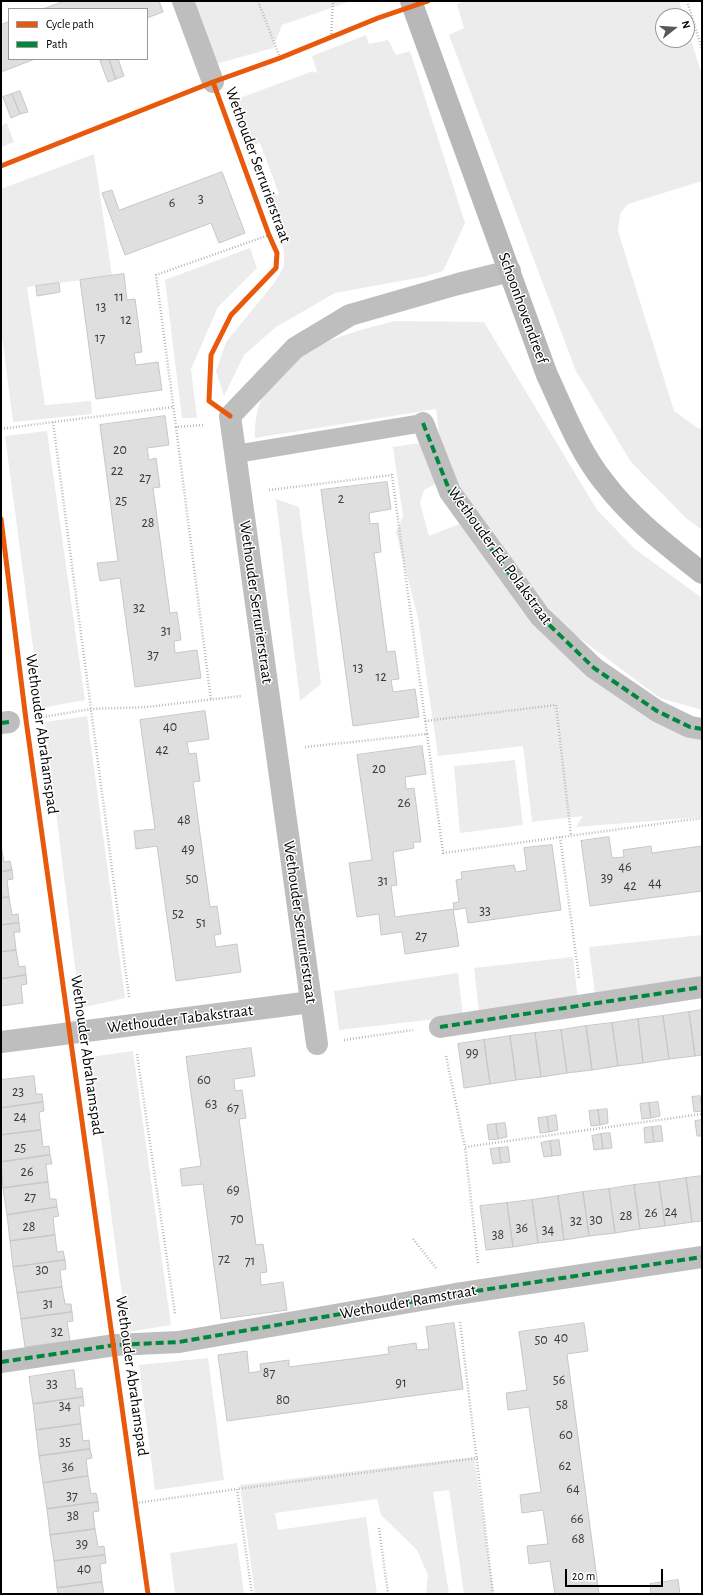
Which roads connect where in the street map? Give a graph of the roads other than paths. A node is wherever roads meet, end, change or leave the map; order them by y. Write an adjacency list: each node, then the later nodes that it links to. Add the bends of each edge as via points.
1 (183, 1): 3 (street)
2 (411, 1): 4 (street, Schoonhovendreef)
3 (213, 82)
4 (510, 271): 6 (street, Wethouder Serrurierstraat, via 350,315 295,348 230,416); 7 (street, Schoonhovendreef, via 547,375 586,457 603,482 629,511 655,536)
5 (423, 422): 6 (lane, Wethouder Ed. Polakstraat); 8 (street, Wethouder Ed. Polakstraat, via 450,492 540,616 594,668 657,711 690,727)
6 (236, 454): 10 (street, Wethouder Serrurierstraat)
7 (702, 573)
8 (702, 729)
9 (702, 987): 11 (street)
10 (312, 1002): 12 (street, Wethouder Tabakstraat); 13 (street, Wethouder Serrurierstraat)
11 (440, 1026)
12 (1, 1042)
13 (317, 1044)
14 (702, 1257): 15 (street, Wethouder Ramstraat, via 456,1294 179,1342 115,1345)
15 (1, 1362)

